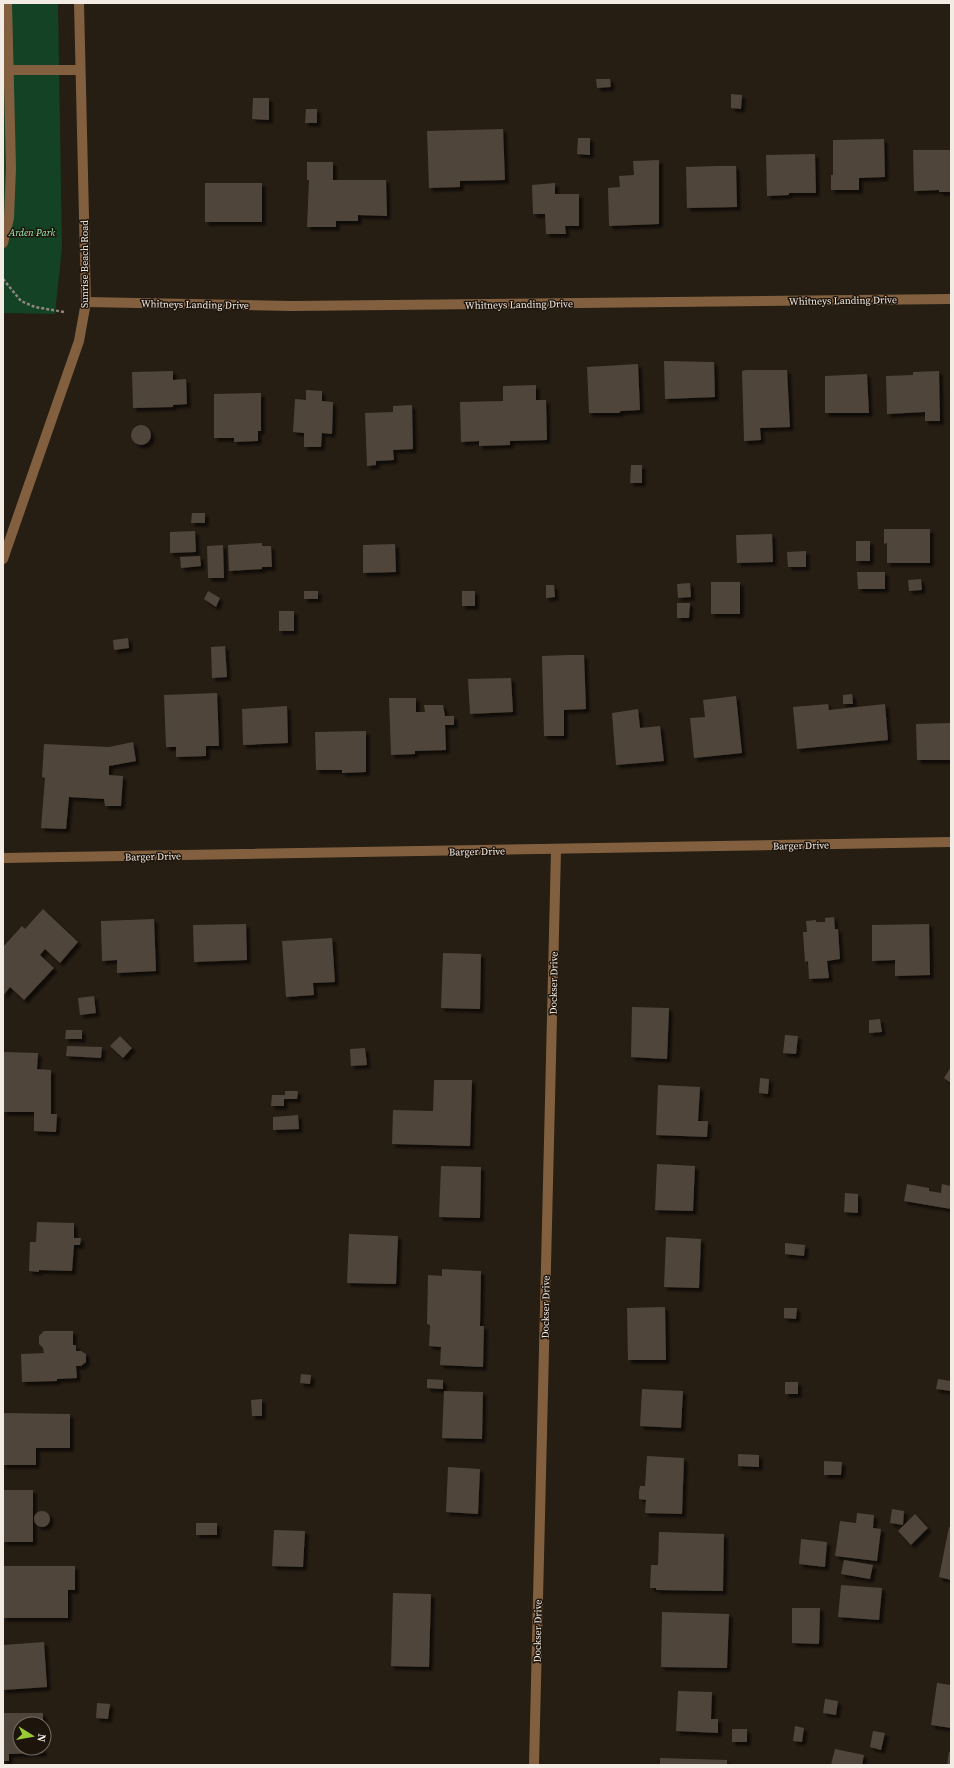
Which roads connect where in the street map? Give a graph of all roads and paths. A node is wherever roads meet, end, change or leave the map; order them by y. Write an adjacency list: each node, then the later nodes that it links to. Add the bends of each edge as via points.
1 (7, 3): 3 (street)
2 (79, 3): 4 (street, Sunrise Beach Road)
3 (9, 70): 4 (street); 5 (street, via 11,168 9,218)
4 (79, 70): 8 (street, Sunrise Beach Road)
5 (3, 243)
6 (3, 278): 8 (path, via 21,301 35,307 68,313)
7 (951, 299): 8 (street, Whitneys Landing Drive, via 300,306)
8 (86, 302): 9 (street, Sunrise Beach Road, via 79,341)
9 (3, 559)
10 (951, 842): 11 (street, Barger Drive)
11 (556, 850): 12 (street, Barger Drive); 13 (street, Dockser Drive)
12 (3, 858)
13 (534, 1765)

